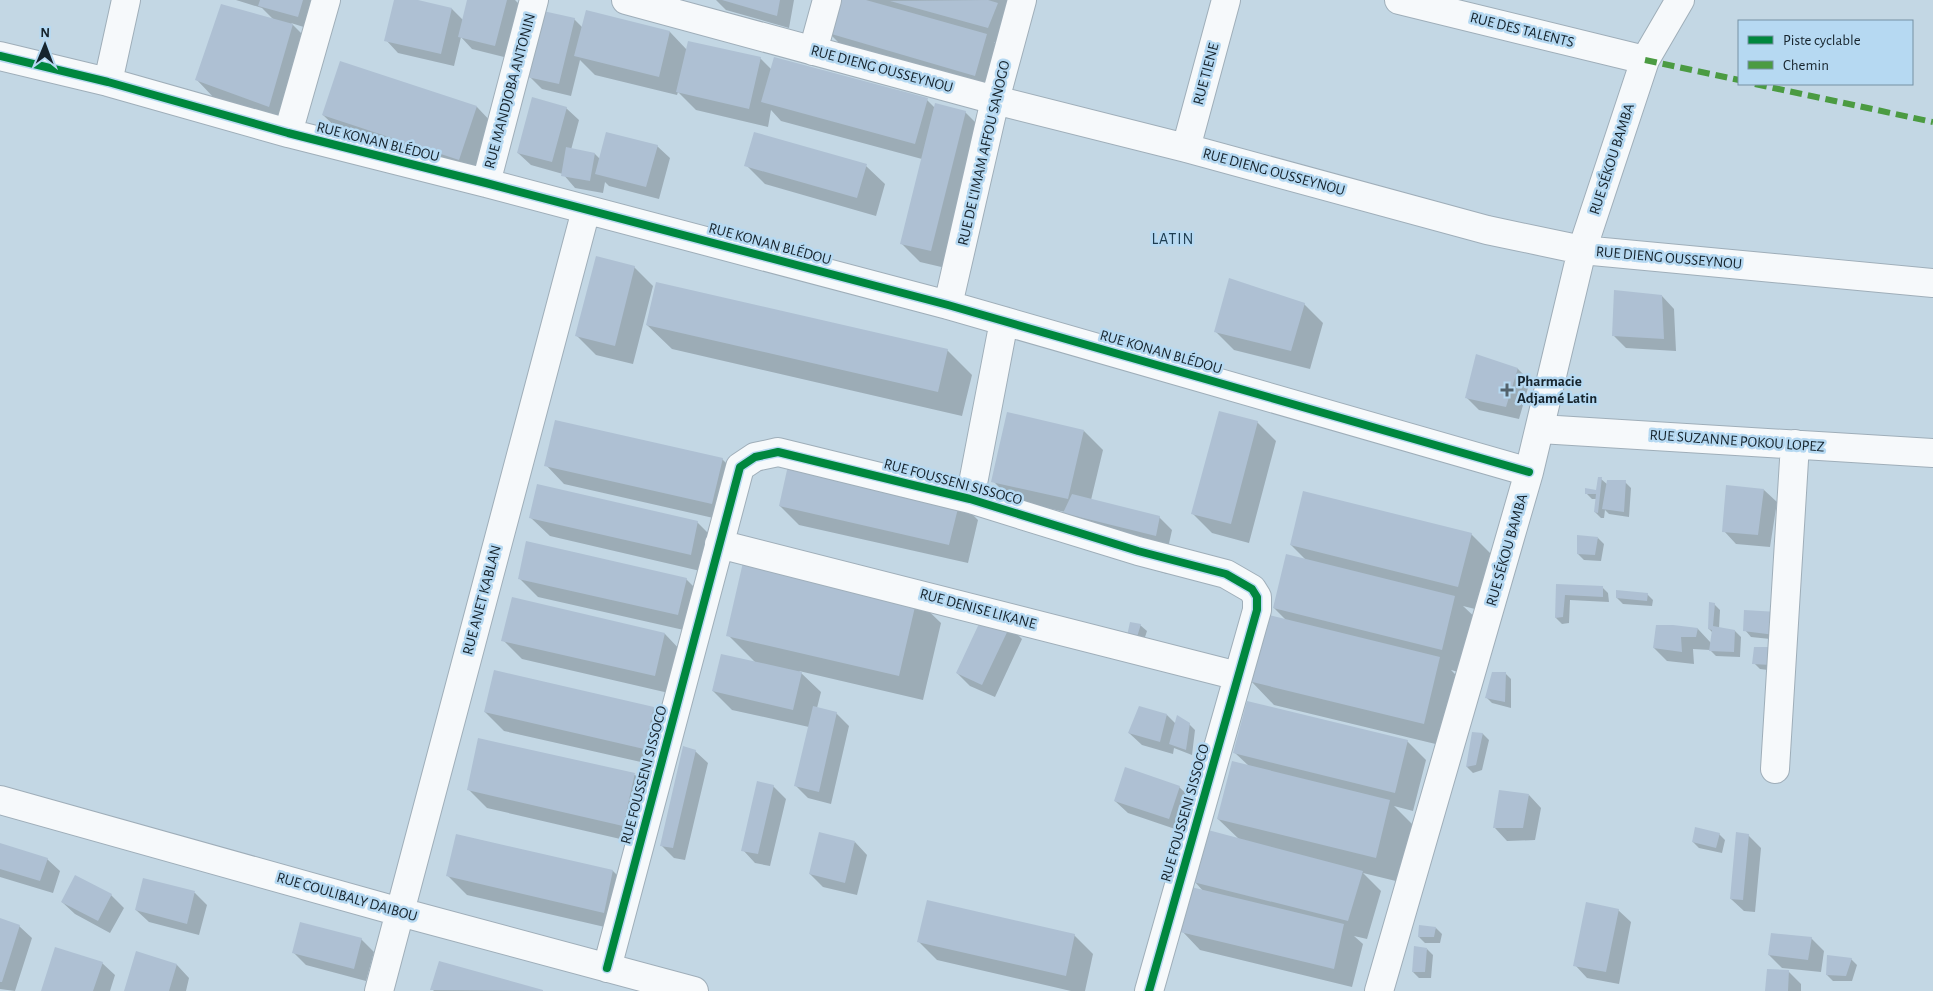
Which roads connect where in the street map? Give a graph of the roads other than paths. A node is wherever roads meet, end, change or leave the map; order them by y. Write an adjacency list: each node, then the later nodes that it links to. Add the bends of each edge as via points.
1 (126, 0): 13 (street)
2 (326, 0): 15 (street)
3 (534, 0): 17 (street, RUE MANDJOBA ANTONIN)
4 (626, 0): 10 (street, RUE DIENG OUSSEYNOU)
5 (827, 0): 10 (street)
6 (1022, 0): 14 (street, RUE DE L'IMAM AFFOU SANOGO)
7 (1226, 0): 16 (street, RUE TIENE)
8 (1399, 0): 12 (street, RUE DES TALENTS)
9 (1680, 0): 12 (street, RUE SÉKOU BAMBA)
10 (813, 51): 14 (street, RUE DIENG OUSSEYNOU)
11 (0, 56): 13 (street, RUE KONAN BLÉDOU)
12 (1645, 60): 19 (street, RUE SÉKOU BAMBA)
13 (108, 82): 15 (street, RUE KONAN BLÉDOU)
14 (996, 100): 16 (street, RUE DIENG OUSSEYNOU); 21 (street, RUE DE L'IMAM AFFOU SANOGO)
15 (288, 133): 17 (street, RUE KONAN BLÉDOU)
16 (1186, 148): 19 (street, RUE DIENG OUSSEYNOU, via 1487,230)
17 (486, 182): 18 (street, RUE KONAN BLÉDOU)
18 (586, 210): 21 (street, RUE KONAN BLÉDOU); 32 (street, RUE ANET KABLAN)
19 (1582, 250): 20 (street, RUE DIENG OUSSEYNOU); 23 (street, RUE SÉKOU BAMBA)
20 (1933, 283)
21 (948, 306): 22 (street, RUE KONAN BLÉDOU)
22 (1004, 321): 26 (street, RUE KONAN BLÉDOU); 27 (street)
23 (1540, 428): 24 (street, RUE SUZANNE POKOU LOPEZ); 26 (street, RUE SÉKOU BAMBA)
24 (1795, 444): 25 (street, RUE SUZANNE POKOU LOPEZ); 30 (street)
25 (1933, 453)
26 (1529, 472): 37 (street, RUE SÉKOU BAMBA)
27 (970, 500): 28 (street, RUE FOUSSENI SISSOCO, via 778,452 756,457 740,467); 29 (street, RUE FOUSSENI SISSOCO, via 1226,574 1247,585 1257,597 1257,610)
28 (719, 544): 29 (street, RUE DENISE LIKANE); 33 (street, RUE FOUSSENI SISSOCO)
29 (1238, 676): 36 (street, RUE FOUSSENI SISSOCO)
30 (1775, 768)
31 (0, 800): 32 (street, RUE COULIBALY DAIBOU)
32 (400, 912): 33 (street, RUE COULIBALY DAIBOU); 34 (street, RUE ANET KABLAN)
33 (607, 968): 35 (street, RUE COULIBALY DAIBOU)
34 (379, 991)
35 (694, 991)
36 (1149, 991)
37 (1379, 991)

